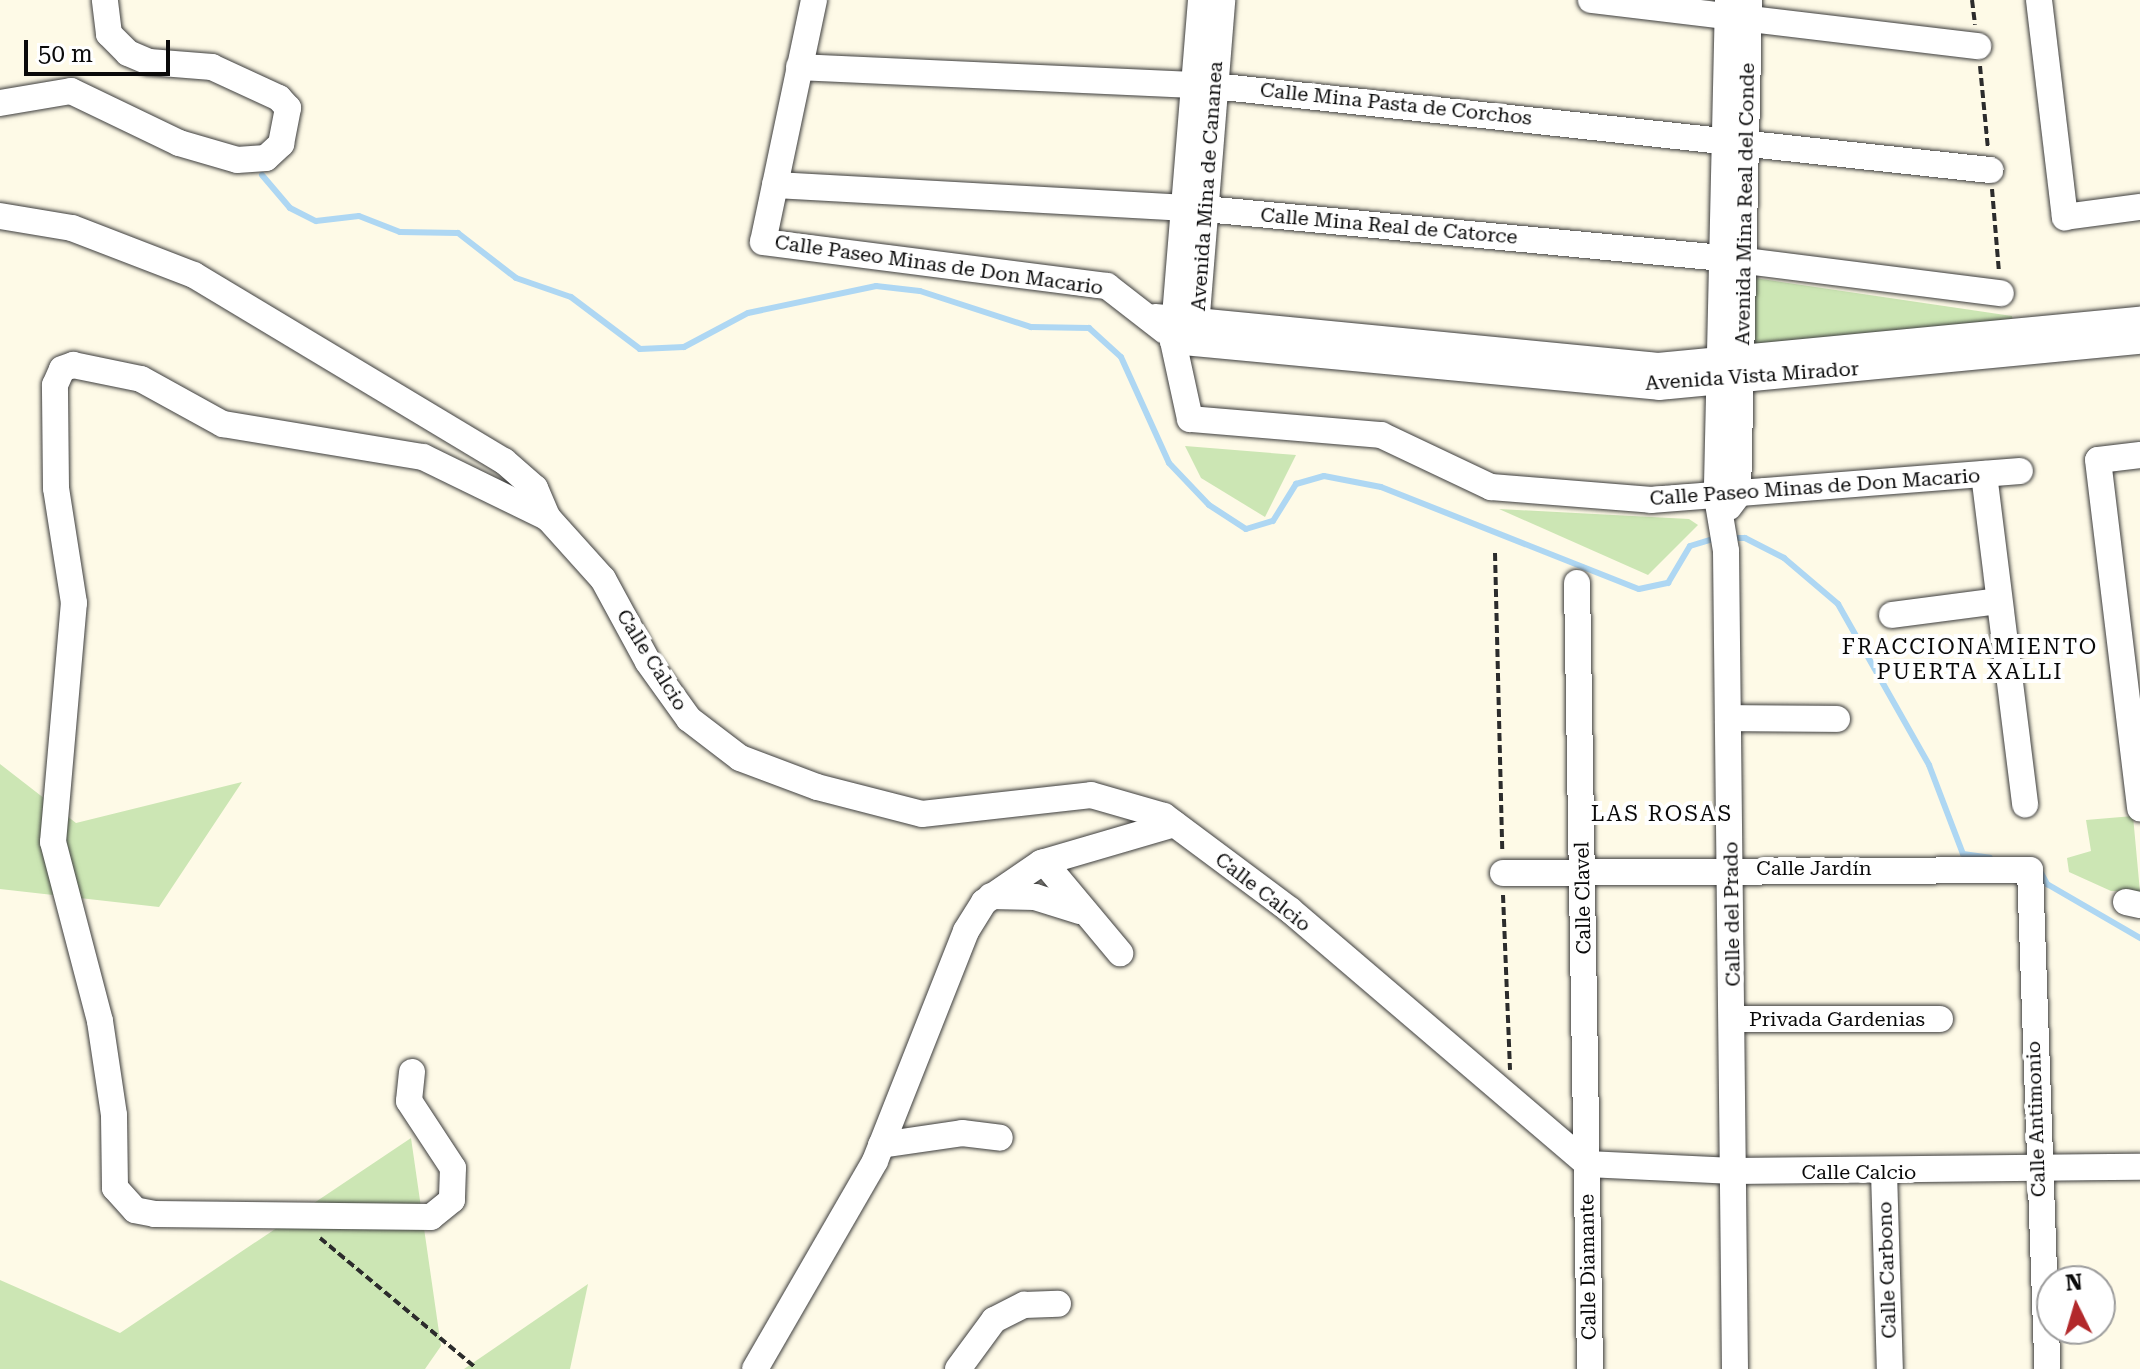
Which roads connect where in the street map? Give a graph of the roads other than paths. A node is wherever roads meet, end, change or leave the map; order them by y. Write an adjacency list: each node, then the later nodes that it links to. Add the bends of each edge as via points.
1 (105, 0): 11 (street, via 109,34 128,53 149,62 212,67 279,98 288,108 281,144 266,158 237,160 179,143 71,91)
2 (814, 0): 9 (street)
3 (1201, 0): 10 (street, Avenida Mina de Cananea)
4 (1222, 0): 10 (street, Avenida Mina de Cananea)
5 (1591, 0): 7 (street)
6 (2039, 0): 15 (street, via 2065,217)
7 (1738, 7): 8 (street); 12 (street, Avenida Mina Real del Conde)
8 (1978, 46)
9 (799, 67): 10 (street, Calle Mina Pasta de Corchos); 14 (street)
10 (1204, 85): 12 (street, Calle Mina Pasta de Corchos); 16 (street, Avenida Mina de Cananea)
11 (0, 103)
12 (1735, 138): 13 (street, Calle Mina Pasta de Corchos); 18 (street, Avenida Mina Real del Conde)
13 (1990, 170)
14 (775, 185): 16 (street, Calle Mina Real de Catorce); 21 (street, Calle Paseo Minas de Don Macario, via 763,242 1107,286)
15 (2140, 207)
16 (1195, 208): 18 (street, Calle Mina Real de Catorce); 21 (street, Avenida Mina de Cananea)
17 (0, 216): 30 (street, via 72,228 194,275 504,461 535,488)
18 (1733, 260): 19 (street, Calle Mina Real de Catorce); 24 (street, Avenida Mina Real del Conde)
19 (2001, 293)
20 (2140, 320): 23 (street, Avenida Vista Mirador)
21 (1179, 329): 24 (street, Avenida Vista Mirador, via 1444,357); 25 (street, Avenida Mina de Cananea)
22 (2140, 341): 23 (street, Avenida Vista Mirador)
23 (2040, 343): 24 (street, Avenida Vista Mirador)
24 (1731, 370): 29 (street, Avenida Mina Real del Conde)
25 (1190, 419): 29 (street, Calle Paseo Minas de Don Macario, via 1381,435 1491,487)
26 (2140, 455): 37 (street, via 2098,460)
27 (2020, 471): 28 (street, Calle Paseo Minas de Don Macario)
28 (1984, 474): 29 (street, Calle Paseo Minas de Don Macario); 32 (street)
29 (1726, 506): 34 (street, Calle del Prado)
30 (548, 518): 38 (street, Calle Calcio, via 603,579 648,662 689,719 740,758 817,787 922,814 1091,795 1125,800); 49 (street, via 423,457 223,424 141,379 73,365 62,369 55,385 56,488 74,617 53,842 102,1035 114,1115 115,1188 135,1210 155,1214 407,1219 443,1213 452,1200 453,1168 409,1101)
31 (1577, 583): 43 (street, Calle Clavel)
32 (1998, 601): 33 (street); 36 (street)
33 (1892, 615)
34 (1728, 718): 35 (street); 40 (street, Calle del Prado)
35 (1837, 719)
36 (2025, 804)
37 (2140, 808)
38 (1174, 824): 39 (street); 52 (street, Calle Calcio, via 1290,910 1516,1109)
39 (1044, 862): 44 (street); 45 (street)
40 (1730, 868): 41 (street, Calle Jardín); 43 (street, Calle Jardín); 47 (street, Calle del Prado)
41 (2030, 870): 55 (street, Calle Antimonio)
42 (1503, 873): 43 (street, Calle Jardín)
43 (1583, 874): 52 (street, Calle Clavel)
44 (991, 896): 45 (street, via 1051,900); 51 (street, via 966,931)
45 (1094, 917): 46 (street)
46 (1120, 953)
47 (1734, 1019): 48 (street, Privada Gardenias); 54 (street, Calle del Prado)
48 (1940, 1019)
49 (412, 1072)
50 (1000, 1138): 51 (street, via 962,1133)
51 (881, 1145): 58 (street, via 800,1300)
52 (1587, 1164): 54 (street, Calle Calcio); 60 (street, Calle Diamante)
53 (2140, 1167): 55 (street, Calle Calcio)
54 (1734, 1171): 56 (street, Calle Calcio); 61 (street, Calle del Prado)
55 (2036, 1171): 56 (street, Calle Calcio); 63 (street, Calle Antimonio)
56 (1884, 1172): 62 (street, Calle Carbono)
57 (1058, 1304): 59 (street, via 1024,1305 994,1320)
58 (756, 1369)
59 (958, 1369)
60 (1590, 1369)
61 (1735, 1369)
62 (1890, 1369)
63 (2047, 1369)

